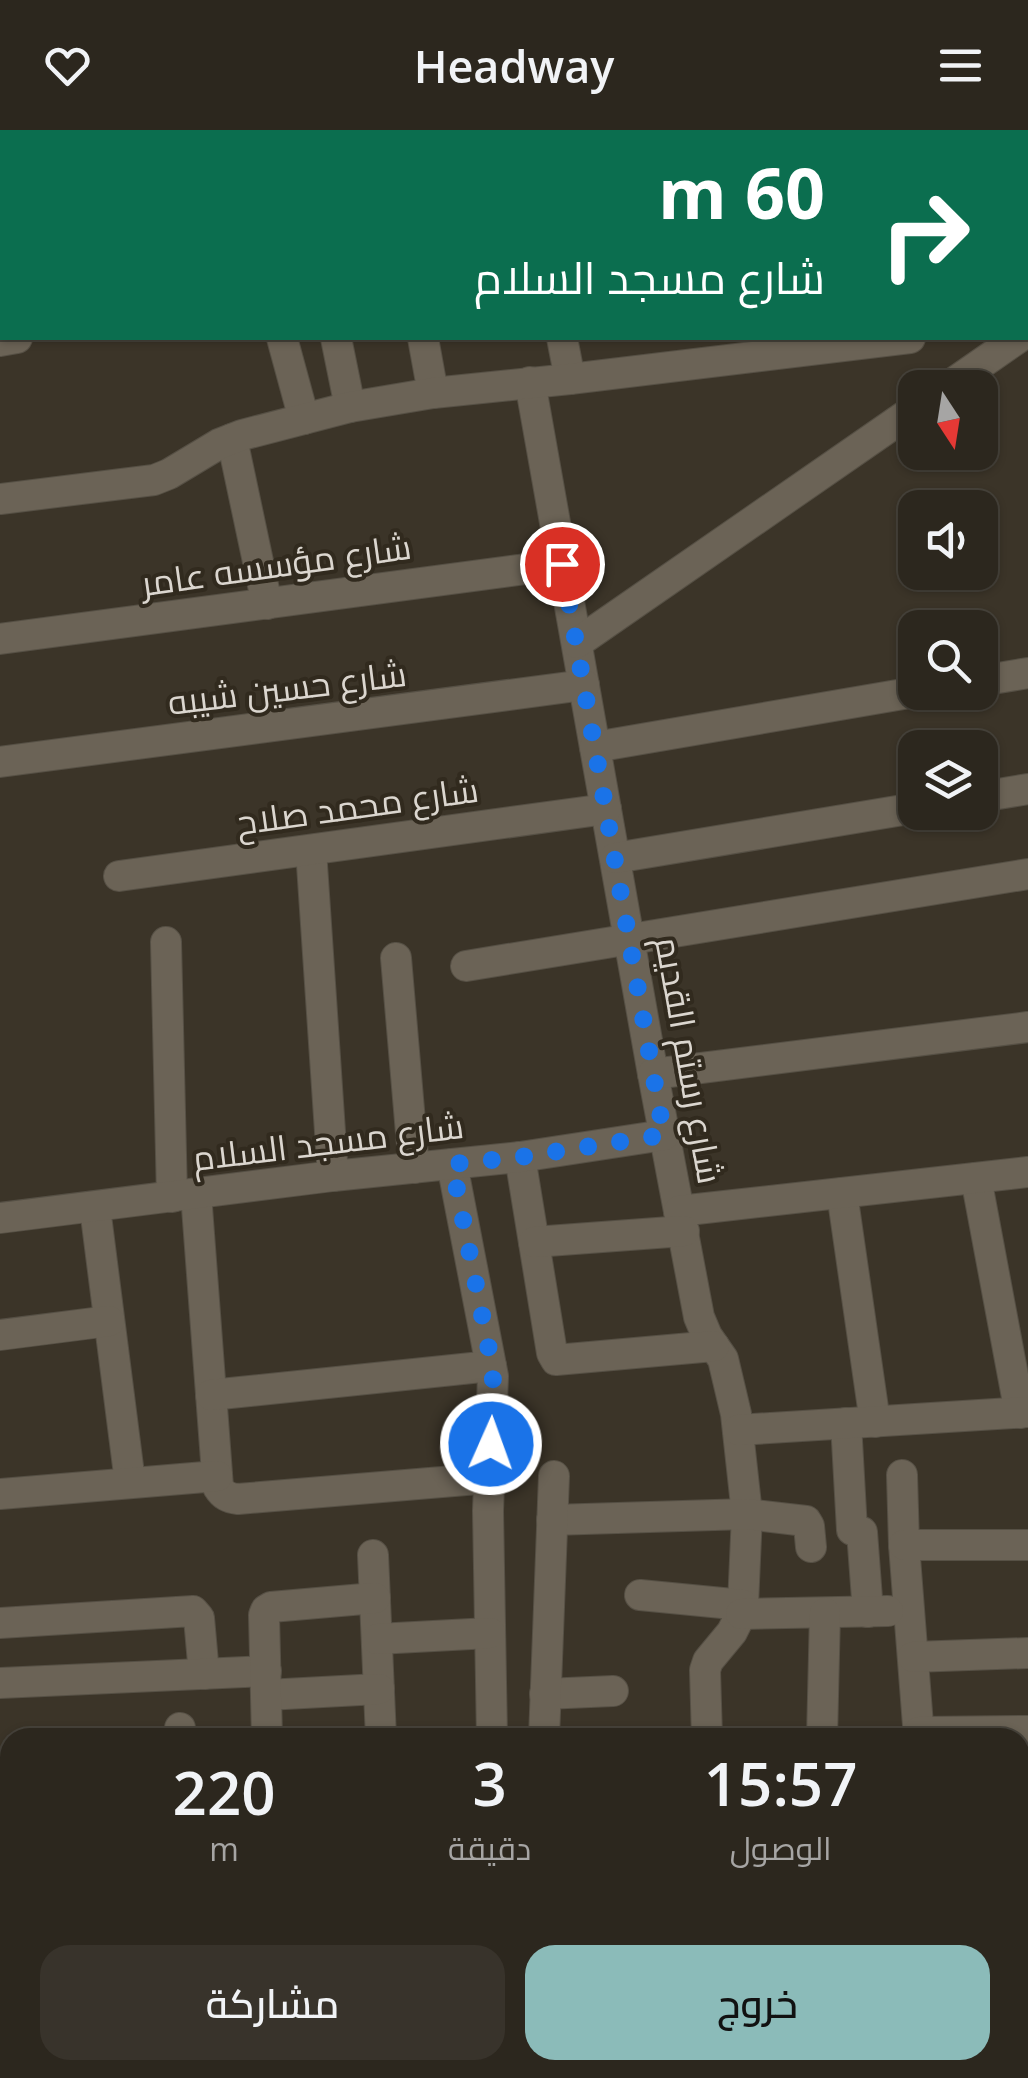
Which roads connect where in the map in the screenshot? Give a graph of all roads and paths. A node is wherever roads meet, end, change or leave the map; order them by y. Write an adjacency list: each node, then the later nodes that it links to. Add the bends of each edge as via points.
1 (283, 340): 14 (street)
2 (336, 340): 13 (street)
3 (423, 340): 12 (street)
4 (562, 340): 10 (street)
5 (875, 340): 7 (street)
6 (1015, 340): 9 (street)
7 (840, 342): 8 (street)
8 (687, 351): 10 (street)
9 (972, 370)
10 (570, 379): 11 (street)
11 (530, 382): 12 (street); 18 (street, شارع رستم القديم)
12 (433, 392): 13 (street)
13 (350, 407): 14 (street)
14 (304, 419): 16 (street)
15 (898, 421): 21 (street)
16 (232, 438): 17 (street, via 154,480); 19 (street)
17 (0, 499)
18 (562, 564): 19 (street, شارع مؤسسه عامر); 21 (street, شارع رستم القديم)
19 (267, 604): 20 (street, شارع مؤسسه عامر)
20 (0, 638)
21 (576, 643): 24 (street, شارع رستم القديم)
22 (1028, 673): 23 (street)
23 (998, 678)
24 (584, 686): 26 (street, شارع رستم القديم); 27 (street, شارع حسين شيبه)
25 (898, 695): 26 (street)
26 (595, 747): 30 (street, شارع رستم القديم)
27 (0, 762)
28 (1028, 789): 29 (street)
29 (998, 794)
30 (606, 809): 32 (street, شارع محمد صلاح); 33 (street, شارع رستم القديم)
31 (898, 811): 33 (street)
32 (311, 850): 35 (street, شارع محمد صلاح); 47 (street)
33 (615, 858): 36 (street, شارع رستم القديم)
34 (1028, 874): 36 (street)
35 (119, 876)
36 (629, 939): 39 (street); 41 (street, شارع رستم القديم)
37 (166, 942): 50 (street)
38 (396, 958): 45 (street)
39 (466, 966)
40 (1028, 1027): 41 (street)
41 (652, 1074): 42 (street, شارع رستم القديم)
42 (664, 1135): 43 (street, شارع مسجد السلام); 53 (street, شارع رستم القديم)
43 (520, 1157): 44 (street, شارع مسجد السلام); 54 (street)
44 (452, 1164): 45 (street, شارع مسجد السلام); 58 (street)
45 (414, 1168): 47 (street, شارع مسجد السلام)
46 (1028, 1172): 48 (street)
47 (333, 1176): 50 (street, شارع مسجد السلام)
48 (976, 1178): 49 (street); 60 (street)
49 (842, 1193): 53 (street); 61 (street)
50 (184, 1195): 51 (street, شارع مسجد السلام); 59 (street)
51 (95, 1208): 52 (street, شارع مسجد السلام); 55 (street)
52 (0, 1218)
53 (681, 1221): 54 (street); 57 (street, شارع رستم القديم, via 699,1317)
54 (534, 1242): 57 (street, via 556,1360)
55 (110, 1321): 56 (street); 67 (street)
56 (0, 1335)
57 (714, 1346): 62 (street, شارع رستم القديم)
58 (492, 1366): 59 (street); 65 (street)
59 (211, 1395): 66 (street)
60 (1024, 1413): 61 (street)
61 (861, 1423): 62 (street); 80 (street, via 852,1530 862,1532)
62 (738, 1430): 69 (street, شارع رستم القديم)
63 (902, 1475): 71 (street)
64 (554, 1476): 70 (street)
65 (490, 1478): 66 (street, via 238,1499 222,1494); 82 (street)
66 (218, 1481): 67 (street)
67 (130, 1482): 68 (street)
68 (0, 1494)
69 (747, 1514): 70 (street); 73 (street, via 806,1522); 77 (street, شارع رستم القديم)
70 (552, 1520): 91 (street)
71 (904, 1545): 72 (street); 78 (street)
72 (1028, 1546)
73 (810, 1547)
74 (374, 1555): 76 (street)
75 (640, 1594): 77 (street)
76 (375, 1598): 83 (street); 87 (street, via 266,1610)
77 (742, 1609): 79 (street); 96 (street, via 705,1670)
78 (910, 1610): 80 (street); 85 (street)
79 (826, 1612): 80 (street); 97 (street)
80 (868, 1612)
81 (0, 1623): 86 (street, via 193,1611)
82 (490, 1633): 83 (street); 94 (street)
83 (377, 1639): 89 (street)
84 (1028, 1653): 85 (street)
85 (914, 1657): 98 (street)
86 (204, 1674): 87 (street); 88 (street)
87 (266, 1683): 89 (street); 92 (street)
88 (0, 1684)
89 (379, 1688): 93 (street)
90 (613, 1691): 91 (street)
91 (545, 1694): 95 (street)
92 (267, 1728)
93 (380, 1728)
94 (492, 1728)
95 (544, 1728)
96 (707, 1728)
97 (822, 1728)
98 (919, 1728)

